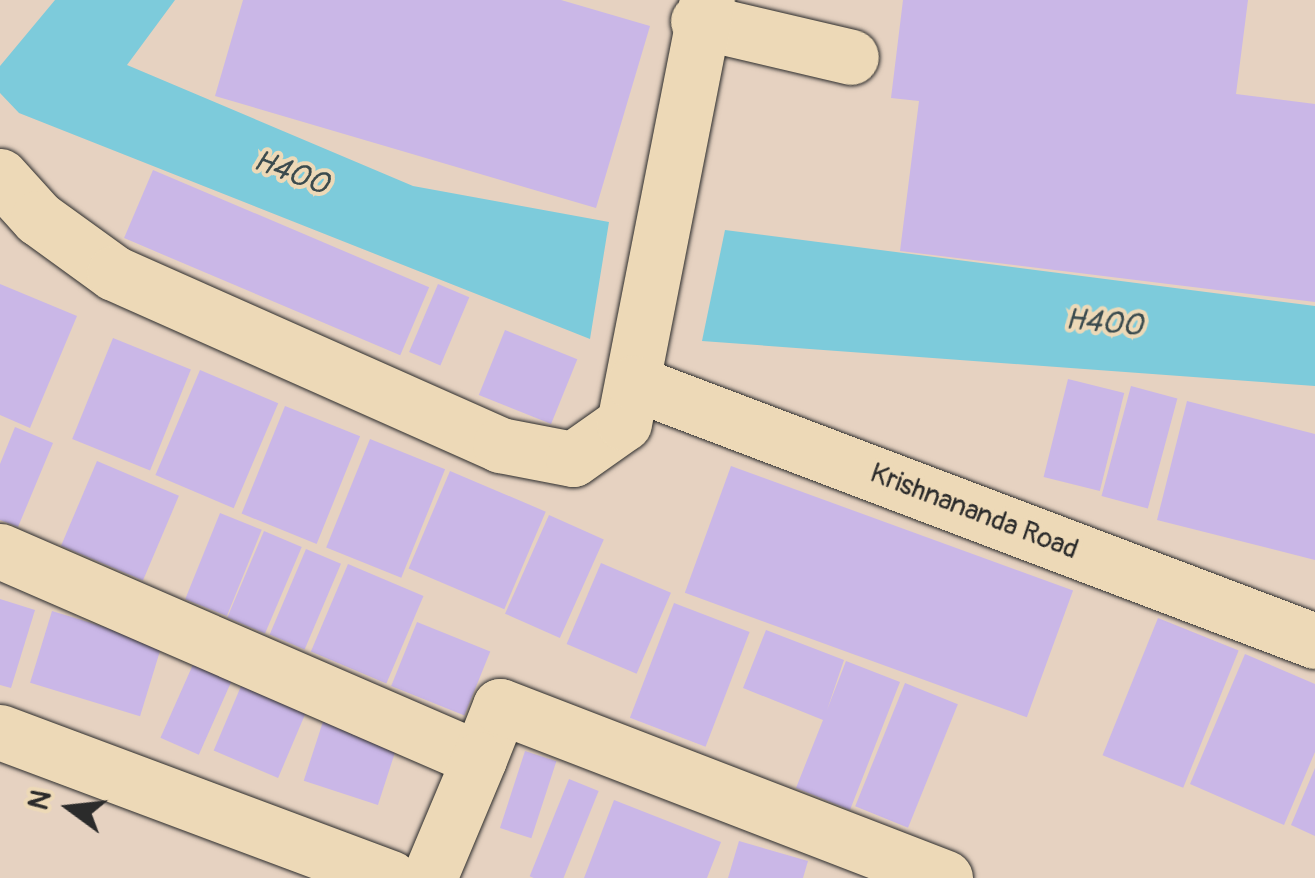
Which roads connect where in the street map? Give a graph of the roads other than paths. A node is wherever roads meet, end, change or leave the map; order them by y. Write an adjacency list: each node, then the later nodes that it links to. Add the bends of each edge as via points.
1 (703, 11): 2 (street); 4 (street)
2 (851, 57)
3 (0, 176): 4 (street, via 38,218 114,273 500,445 573,459)
4 (634, 382): 6 (street, Krishnananda Road)
5 (0, 551): 8 (street)
6 (1315, 641)
7 (0, 732): 9 (street)
8 (479, 758): 10 (street); 11 (street, via 500,706)
9 (390, 878)
10 (429, 878)
11 (945, 878)

